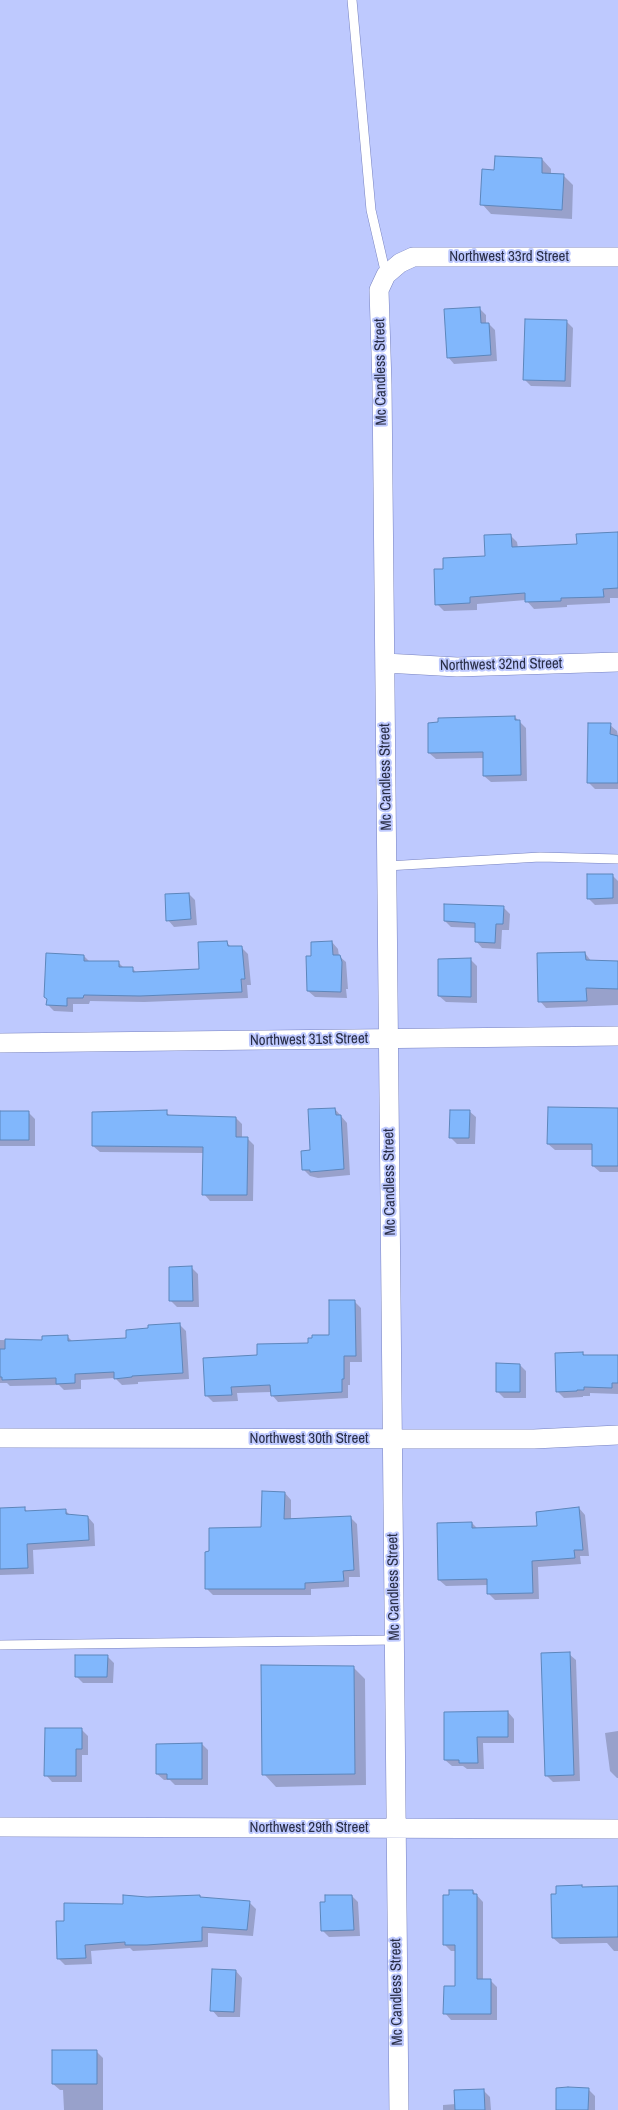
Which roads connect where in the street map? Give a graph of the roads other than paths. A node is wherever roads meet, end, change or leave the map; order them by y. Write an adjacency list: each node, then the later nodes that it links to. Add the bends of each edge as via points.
1 (352, 0): 3 (lane, via 371,210)
2 (618, 257): 3 (street, Northwest 33rd Street, via 412,257)
3 (386, 275): 5 (street, Mc Candless Street, via 379,290)
4 (618, 662): 5 (street, Northwest 32nd Street, via 457,667)
5 (385, 663): 7 (street, Mc Candless Street)
6 (618, 859): 7 (lane, via 540,856)
7 (387, 866): 9 (street, Mc Candless Street)
8 (618, 1036): 9 (street, Northwest 31st Street)
9 (388, 1039): 10 (street, Northwest 31st Street); 13 (street, Mc Candless Street)
10 (0, 1043)
11 (618, 1435): 13 (street, Northwest 30th Street)
12 (0, 1438): 13 (street, Northwest 30th Street)
13 (392, 1440): 14 (street, Mc Candless Street)
14 (394, 1640): 15 (lane); 17 (street, Mc Candless Street)
15 (0, 1645)
16 (0, 1827): 17 (street, Northwest 29th Street)
17 (396, 1828): 18 (street, Northwest 29th Street); 19 (street, Mc Candless Street)
18 (618, 1829)
19 (398, 2110)

